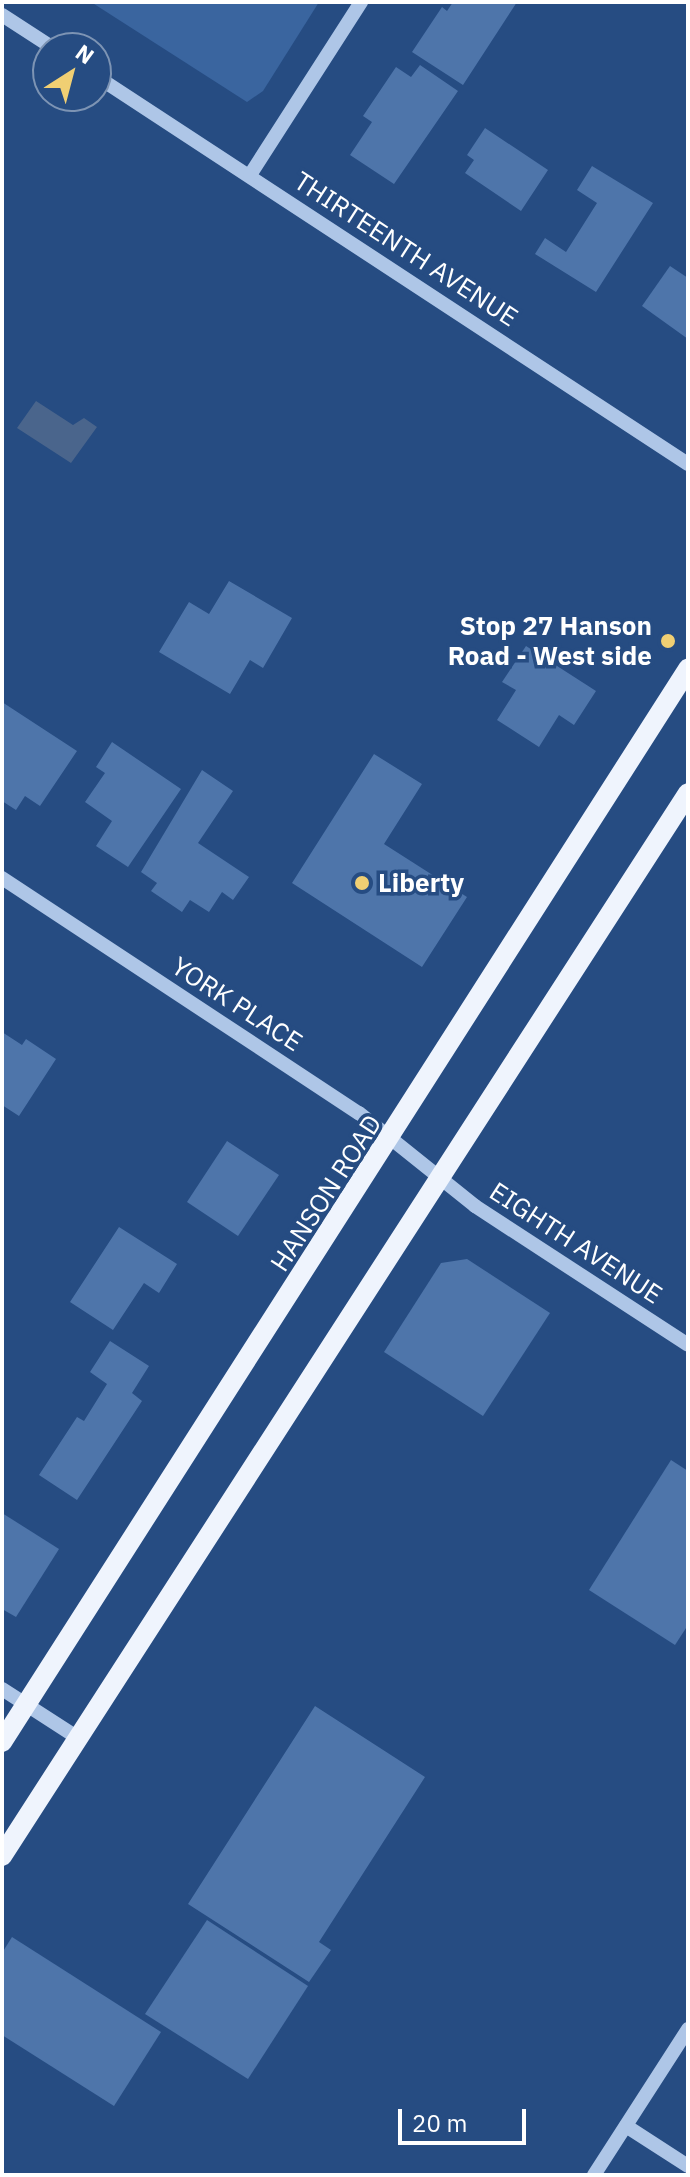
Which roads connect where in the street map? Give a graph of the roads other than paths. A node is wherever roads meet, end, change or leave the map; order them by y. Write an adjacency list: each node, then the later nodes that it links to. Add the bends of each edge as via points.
1 (361, 2): 5 (street)
2 (2, 15): 3 (street)
3 (32, 34)
4 (112, 86): 5 (street, THIRTEENTH AVENUE)
5 (250, 175): 6 (street, THIRTEENTH AVENUE)
6 (688, 464)
7 (688, 669): 10 (main road, HANSON ROAD)
8 (688, 793): 11 (main road)
9 (2, 878): 10 (street, YORK PLACE)
10 (392, 1139): 11 (street, YORK PLACE); 14 (main road, HANSON ROAD)
11 (439, 1180): 12 (street, EIGHTH AVENUE); 15 (main road)
12 (688, 1345)
13 (2, 1689): 14 (street)
14 (26, 1705): 15 (street); 16 (main road, HANSON ROAD)
15 (78, 1738): 17 (main road)
16 (2, 1742)
17 (2, 1856)
18 (688, 2029): 19 (street)
19 (626, 2126): 20 (street); 21 (street)
20 (688, 2166)
21 (594, 2175)

